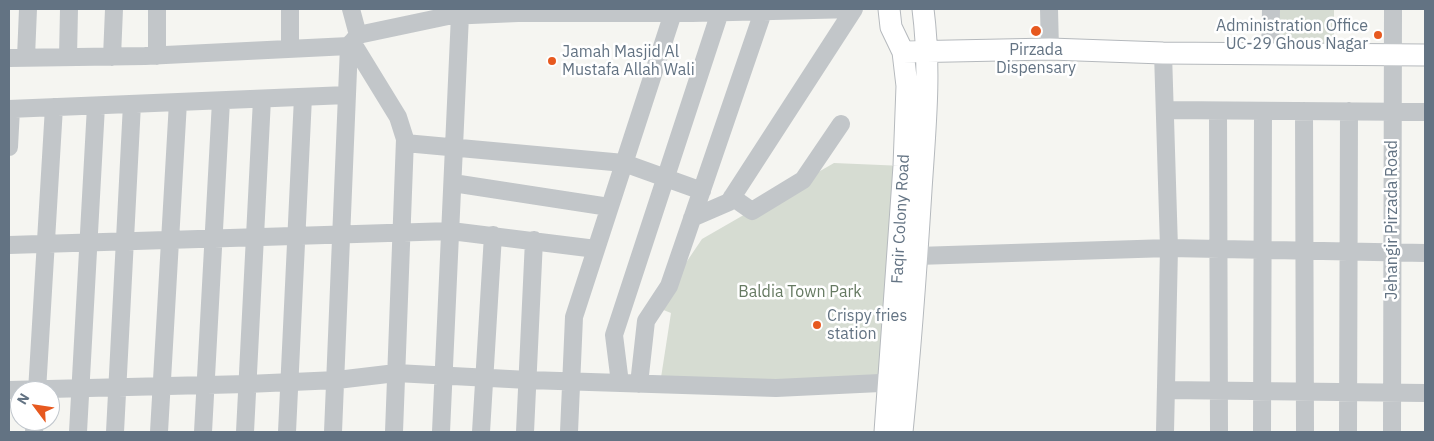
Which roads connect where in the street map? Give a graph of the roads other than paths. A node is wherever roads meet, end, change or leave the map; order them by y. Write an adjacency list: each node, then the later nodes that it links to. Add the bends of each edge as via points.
1 (28, 9): 30 (street)
2 (69, 9): 29 (street)
3 (114, 9): 27 (street)
4 (157, 9): 28 (street)
5 (290, 9): 19 (street)
6 (351, 9): 18 (street)
7 (764, 9): 8 (street); 15 (street); 54 (street)
8 (854, 9): 55 (street)
9 (889, 9): 22 (main road, Faqir Colony Road, via 891,26)
10 (923, 9): 21 (main road, Faqir Colony Road)
11 (1048, 9): 20 (street)
12 (1271, 9): 24 (street)
13 (1393, 9): 25 (street, Jehangir Pirzada Road)
14 (493, 11): 16 (street); 17 (street)
15 (720, 12): 17 (street); 52 (street)
16 (452, 13): 18 (street); 49 (street)
17 (673, 13): 51 (street)
18 (353, 41): 19 (street); 31 (street); 48 (street, via 398,117)
19 (290, 49): 28 (street)
20 (1050, 49): 21 (main road); 23 (main road)
21 (928, 50): 22 (main road); 79 (main road, Faqir Colony Road)
22 (903, 52): 88 (main road, Faqir Colony Road, via 907,86)
23 (1163, 53): 24 (main road); 40 (street)
24 (1270, 54): 25 (main road)
25 (1392, 54): 26 (main road); 45 (street, Jehangir Pirzada Road)
26 (1425, 55)
27 (112, 56): 28 (street); 29 (street)
28 (156, 56)
29 (68, 57): 30 (street)
30 (17, 58)
31 (347, 95): 32 (street); 61 (street)
32 (303, 97): 33 (street); 62 (street)
33 (262, 99): 34 (street); 63 (street)
34 (221, 101): 35 (street); 64 (street)
35 (178, 102): 36 (street); 65 (street)
36 (132, 104): 37 (street); 67 (street)
37 (96, 106): 38 (street); 68 (street)
38 (54, 108): 39 (street); 69 (street)
39 (10, 109): 50 (street)
40 (1165, 110): 41 (street); 71 (street)
41 (1218, 110): 42 (street); 73 (street)
42 (1262, 111): 43 (street); 74 (street)
43 (1304, 111): 44 (street); 75 (street)
44 (1350, 111): 45 (street); 76 (street)
45 (1392, 111): 46 (street); 77 (street, Jehangir Pirzada Road)
46 (1425, 112)
47 (841, 124): 55 (street, via 804,180 752,211)
48 (405, 143): 49 (street); 58 (street)
49 (454, 146): 51 (street); 53 (street)
50 (9, 147)
51 (624, 163): 52 (street); 56 (street)
52 (666, 178): 54 (street); 89 (street, via 614,336)
53 (452, 183): 56 (street); 59 (street)
54 (702, 191): 57 (street)
55 (732, 197): 57 (street, via 729,202)
56 (609, 207): 72 (street)
57 (692, 218): 91 (street, via 669,286 646,321)
58 (402, 231): 59 (street); 61 (street); 80 (street)
59 (452, 231): 60 (street); 81 (street)
60 (492, 235): 66 (street); 82 (street)
61 (342, 236): 62 (street); 83 (street)
62 (296, 237): 63 (street); 86 (street)
63 (254, 238): 64 (street); 90 (street)
64 (213, 239): 65 (street); 92 (street)
65 (170, 240): 67 (street); 93 (street)
66 (534, 240): 72 (street); 84 (street)
67 (125, 242): 68 (street); 94 (street)
68 (88, 243): 69 (street); 95 (street)
69 (46, 244): 70 (street); 85 (street)
70 (9, 245)
71 (1168, 248): 73 (street); 79 (street); 97 (street)
72 (596, 249): 87 (street, via 574,317)
73 (1218, 249): 74 (street); 98 (street)
74 (1262, 250): 75 (street); 99 (street)
75 (1304, 251): 76 (street); 100 (street)
76 (1349, 252): 77 (street); 101 (street)
77 (1393, 252): 78 (street); 102 (street, Jehangir Pirzada Road)
78 (1425, 253)
79 (917, 256): 88 (main road, Faqir Colony Road)
80 (396, 373): 81 (street); 83 (street); 111 (street)
81 (444, 376): 82 (street); 112 (street)
82 (484, 378): 84 (street); 113 (street)
83 (337, 380): 86 (street); 110 (street)
84 (528, 380): 87 (street); 114 (street)
85 (38, 381)
86 (289, 382): 90 (street); 109 (street)
87 (572, 382): 89 (street); 115 (street)
88 (899, 382): 91 (street, via 776,388); 116 (main road, Faqir Colony Road); 117 (main road, Faqir Colony Road)
89 (620, 383): 91 (street)
90 (247, 384): 92 (street); 108 (street)
91 (639, 384)
92 (205, 385): 93 (street); 107 (street)
93 (162, 386): 94 (street); 106 (street)
94 (118, 387): 95 (street); 105 (street)
95 (80, 388): 96 (street); 104 (street)
96 (60, 389)
97 (1166, 390): 98 (street); 118 (street)
98 (1219, 391): 99 (street); 119 (street)
99 (1262, 391): 100 (street); 120 (street)
100 (1304, 392): 101 (street); 121 (street)
101 (1348, 392): 102 (street); 122 (street)
102 (1392, 393): 103 (street); 123 (street, Jehangir Pirzada Road)
103 (1425, 394)
104 (78, 432)
105 (116, 432)
106 (159, 432)
107 (203, 432)
108 (244, 432)
109 (287, 432)
110 (333, 432)
111 (394, 432)
112 (441, 432)
113 (481, 432)
114 (525, 432)
115 (569, 432)
116 (885, 432)
117 (902, 432)
118 (1165, 432)
119 (1219, 432)
120 (1262, 432)
121 (1304, 432)
122 (1348, 432)
123 (1392, 432)

